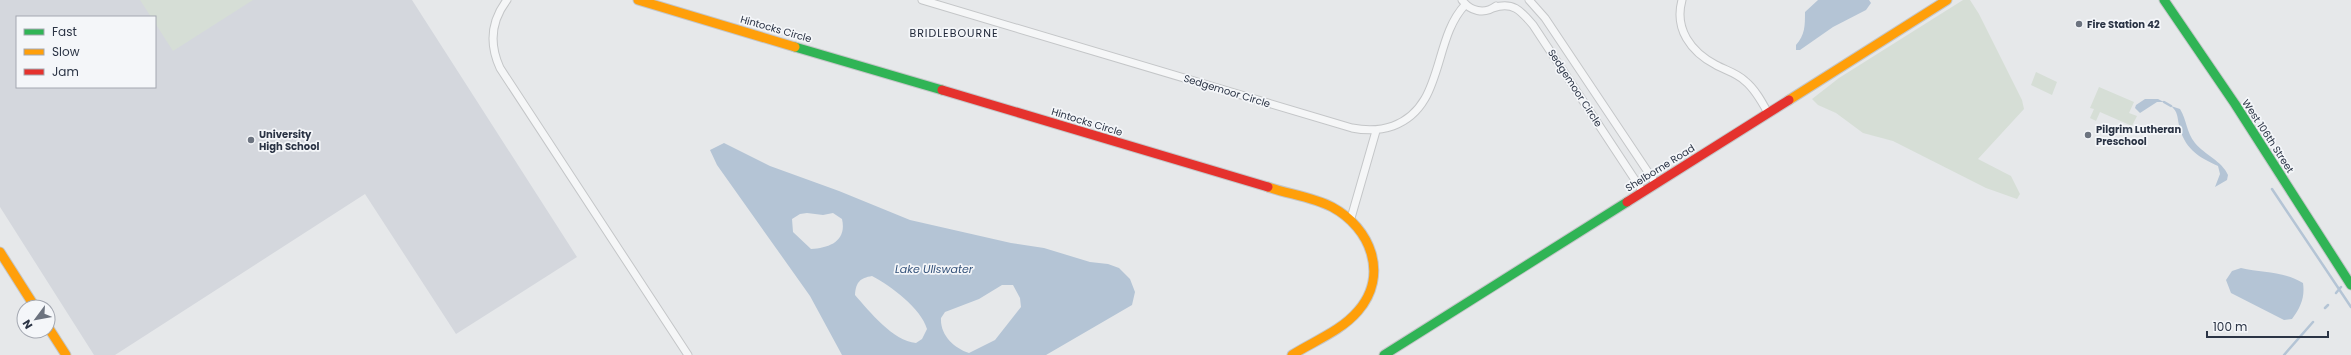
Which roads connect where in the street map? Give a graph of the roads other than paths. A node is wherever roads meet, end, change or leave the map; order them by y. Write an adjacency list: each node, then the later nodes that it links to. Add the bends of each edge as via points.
1 (507, 0): 22 (street, via 497,15 493,34 493,46 500,68)
2 (638, 0): 15 (street, Hintocks Circle, via 1330,206)
3 (922, 0): 12 (street, Sedgemoor Circle, via 1352,128)
4 (1501, 0): 10 (street)
5 (1529, 0): 13 (street, Sedgemoor Circle, via 1545,18)
6 (1682, 0): 11 (street, via 1681,24 1693,49 1704,59 1746,81)
7 (1947, 0): 11 (street, Shelborne Road)
8 (2164, 0): 17 (street, West 106th Street, via 2235,104)
9 (1463, 2): 10 (street, Sedgemoor Circle, via 1482,11); 12 (street, Sedgemoor Circle, via 1452,21 1431,88 1423,103 1406,120)
10 (1493, 8): 14 (street, Sedgemoor Circle, via 1506,4 1511,6 1533,25)
11 (1768, 113): 13 (street, Shelborne Road)
12 (1376, 131): 15 (street)
13 (1656, 184): 14 (street, Shelborne Road)
14 (1643, 192): 20 (street, Shelborne Road)
15 (1352, 218): 23 (street, Hintocks Circle, via 1362,230 1372,254 1373,277 1368,295 1353,316)
16 (0, 252): 18 (street)
17 (2351, 285)
18 (30, 299)
19 (56, 339): 21 (street)
20 (1394, 352): 24 (street, Shelborne Road)
21 (66, 355)
22 (688, 355)
23 (1292, 355)
24 (1384, 355)

